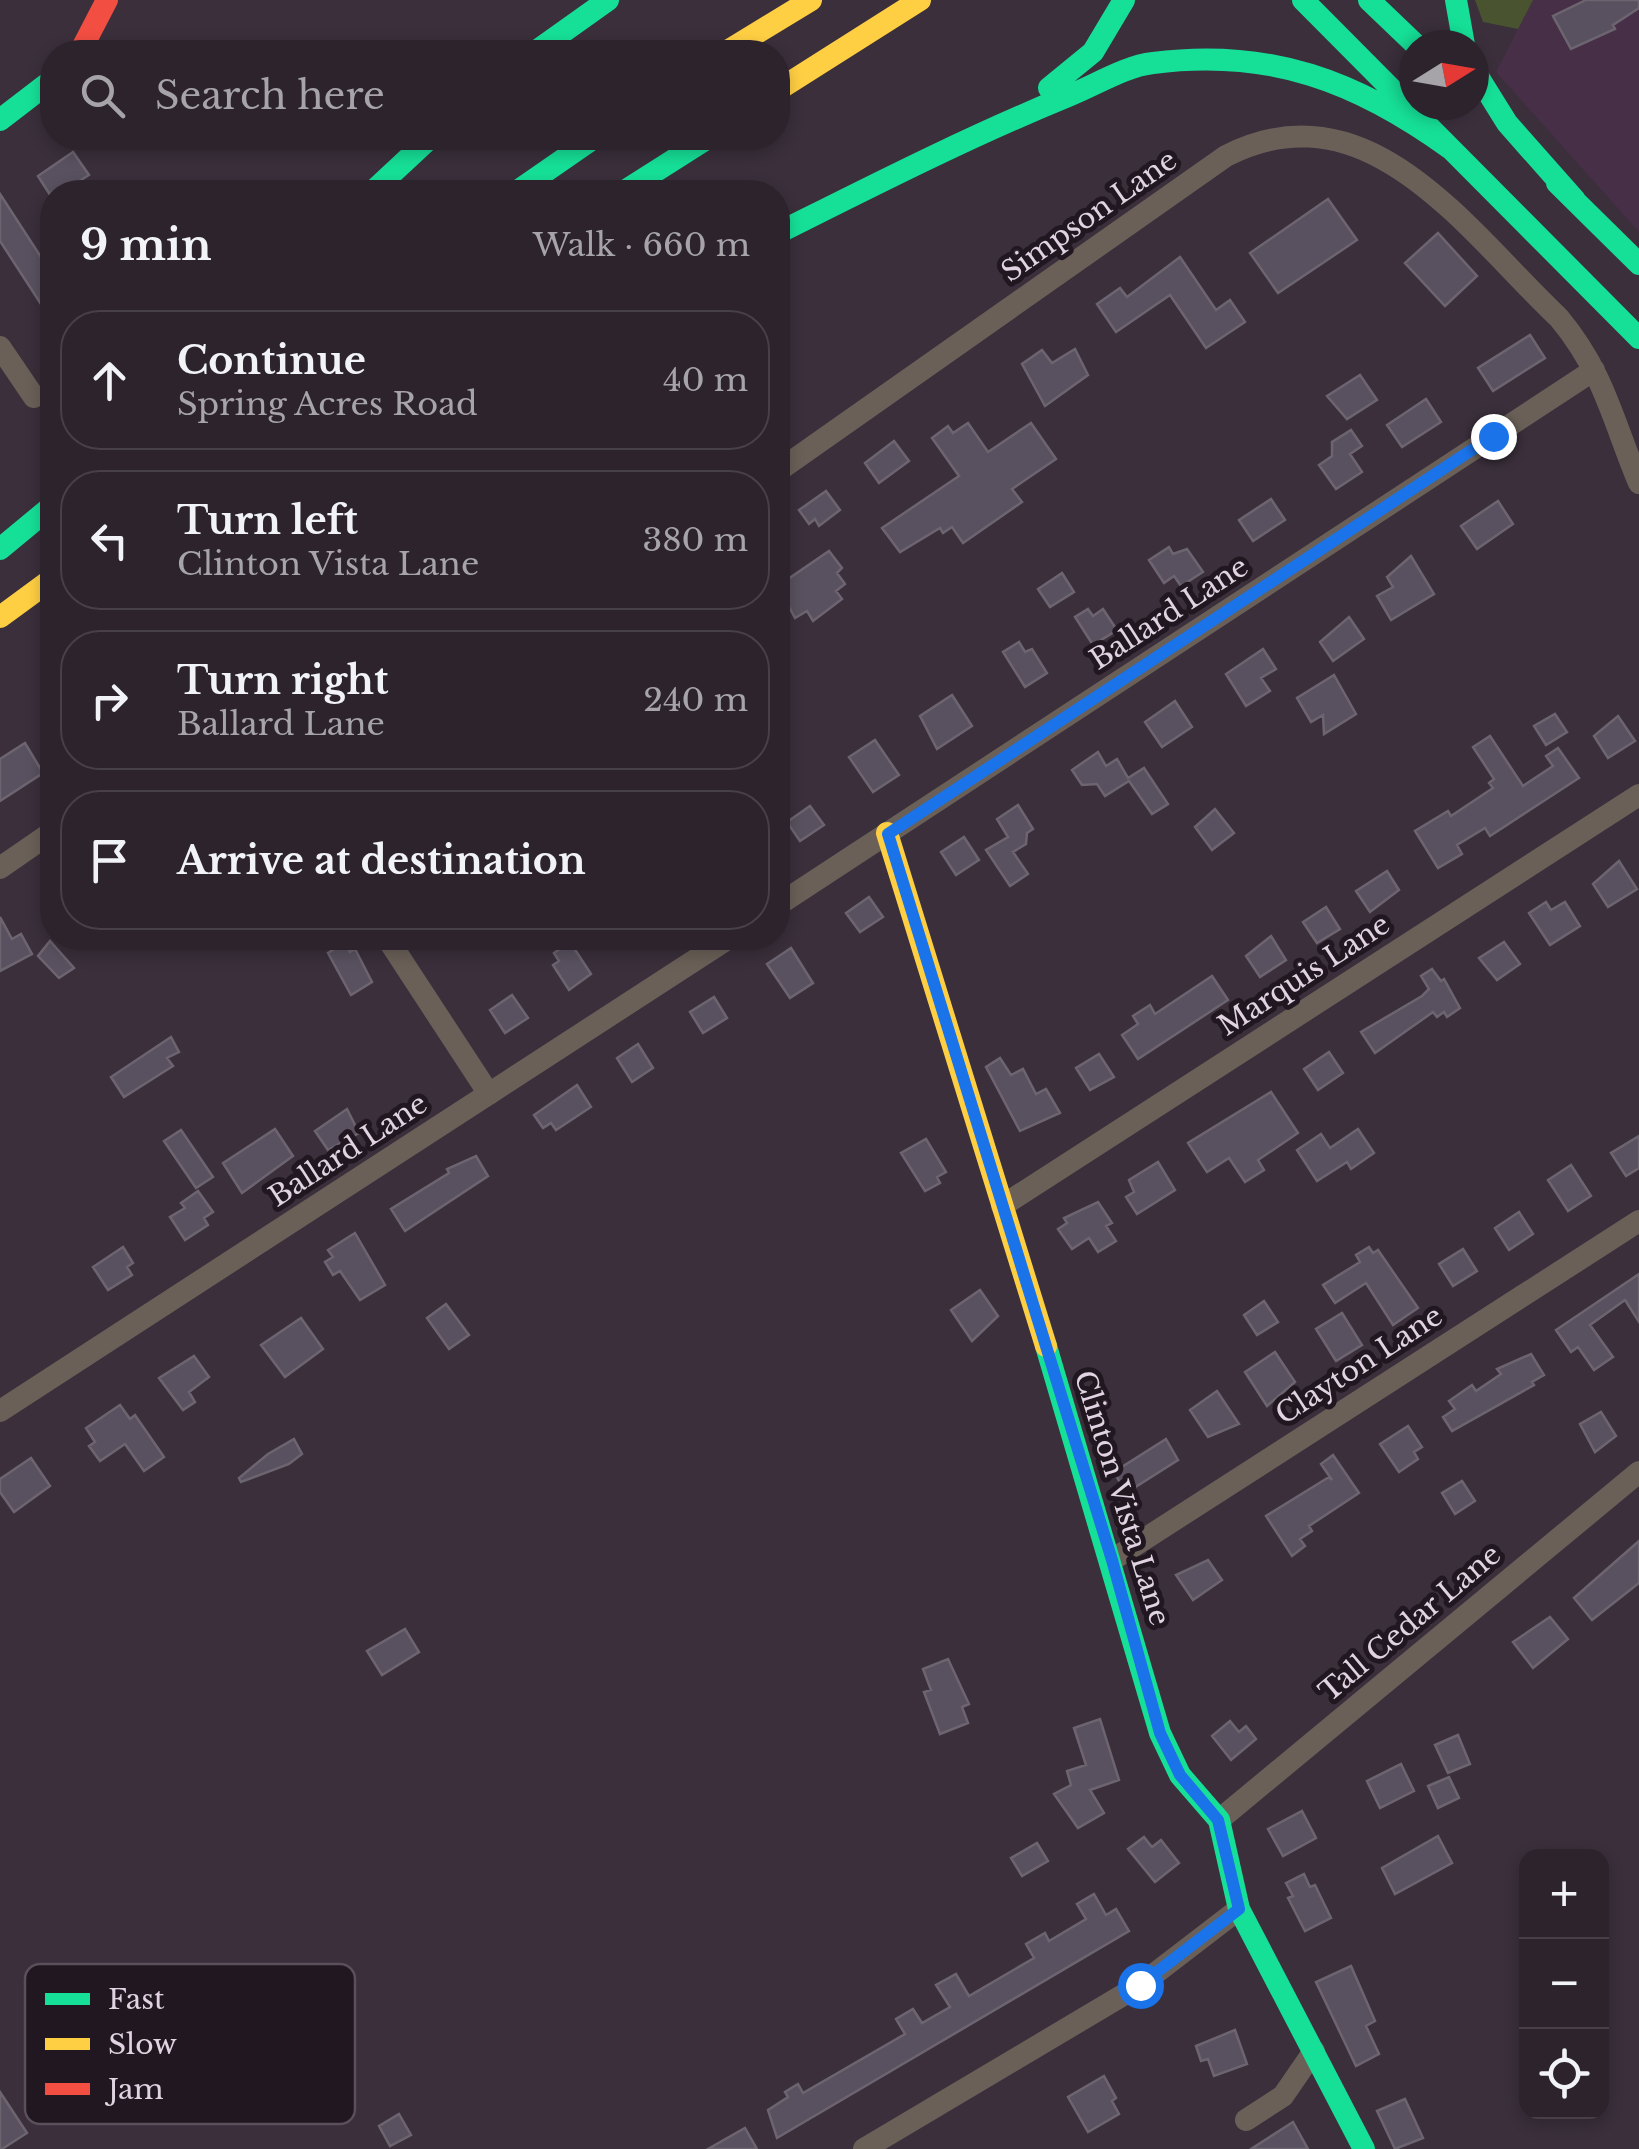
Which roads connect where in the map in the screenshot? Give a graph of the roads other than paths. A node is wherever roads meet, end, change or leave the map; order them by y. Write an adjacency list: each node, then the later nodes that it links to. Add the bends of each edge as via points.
1 (107, 0): 11 (main road)
2 (608, 0): 12 (main road)
3 (811, 0): 13 (main road)
4 (920, 0): 14 (main road)
5 (1124, 0): 19 (main road, via 1093,52)
6 (1303, 0): 20 (main road)
7 (1369, 0): 9 (main road)
8 (1456, 0): 10 (main road)
9 (1400, 30)
10 (1461, 30)
11 (86, 40)
12 (552, 40)
13 (746, 40)
14 (790, 82)
15 (40, 89): 18 (main road)
16 (1489, 94): 27 (main road)
17 (1489, 117): 27 (main road)
18 (0, 120)
19 (1007, 122): 20 (main road, via 1149,63 1250,60 1315,72 1398,110); 29 (main road)
20 (1451, 149): 28 (main road)
21 (417, 150): 24 (main road)
22 (577, 150): 25 (main road)
23 (689, 150): 26 (main road)
24 (385, 180)
25 (533, 180)
26 (642, 180)
27 (1575, 200): 30 (main road)
28 (1522, 218): 31 (main road, via 1617,298); 32 (main road)
29 (790, 228)
30 (1639, 264)
31 (1639, 305)
32 (1639, 338)
33 (0, 347): 35 (street)
34 (1594, 370): 36 (street, Simpson Lane, via 1558,318 1452,213 1372,150 1310,134 1281,135 1226,156); 37 (street, Simpson Lane); 46 (street, Ballard Lane)
35 (34, 396)
36 (790, 462)
37 (1639, 484)
38 (40, 516): 40 (main road)
39 (40, 522): 40 (main road)
40 (0, 549)
41 (40, 588): 42 (main road)
42 (0, 617)
43 (29, 625): 44 (main road)
44 (0, 643)
45 (1639, 795): 53 (street, Marquis Lane)
46 (888, 834): 49 (street, Ballard Lane); 53 (main road, Clinton Vista Lane)
47 (40, 840): 48 (street)
48 (0, 868)
49 (790, 898)
50 (395, 950): 52 (street)
51 (710, 950): 52 (street, Ballard Lane)
52 (489, 1094): 55 (street, Ballard Lane)
53 (1002, 1206): 57 (main road, Clinton Vista Lane)
54 (1639, 1221): 57 (street, Clayton Lane)
55 (0, 1411)
56 (1639, 1472): 58 (street, Tall Cedar Lane)
57 (1112, 1560): 58 (main road, Clinton Vista Lane, via 1168,1753)
58 (1218, 1820): 59 (main road, Clinton Vista Lane)
59 (1239, 1909): 60 (main road, Clinton Vista Lane); 62 (street, via 1140,1985)
60 (1314, 2051): 61 (street, via 1283,2096); 63 (main road, Clinton Vista Lane)
61 (1246, 2120)
62 (864, 2149)
63 (1364, 2149)

